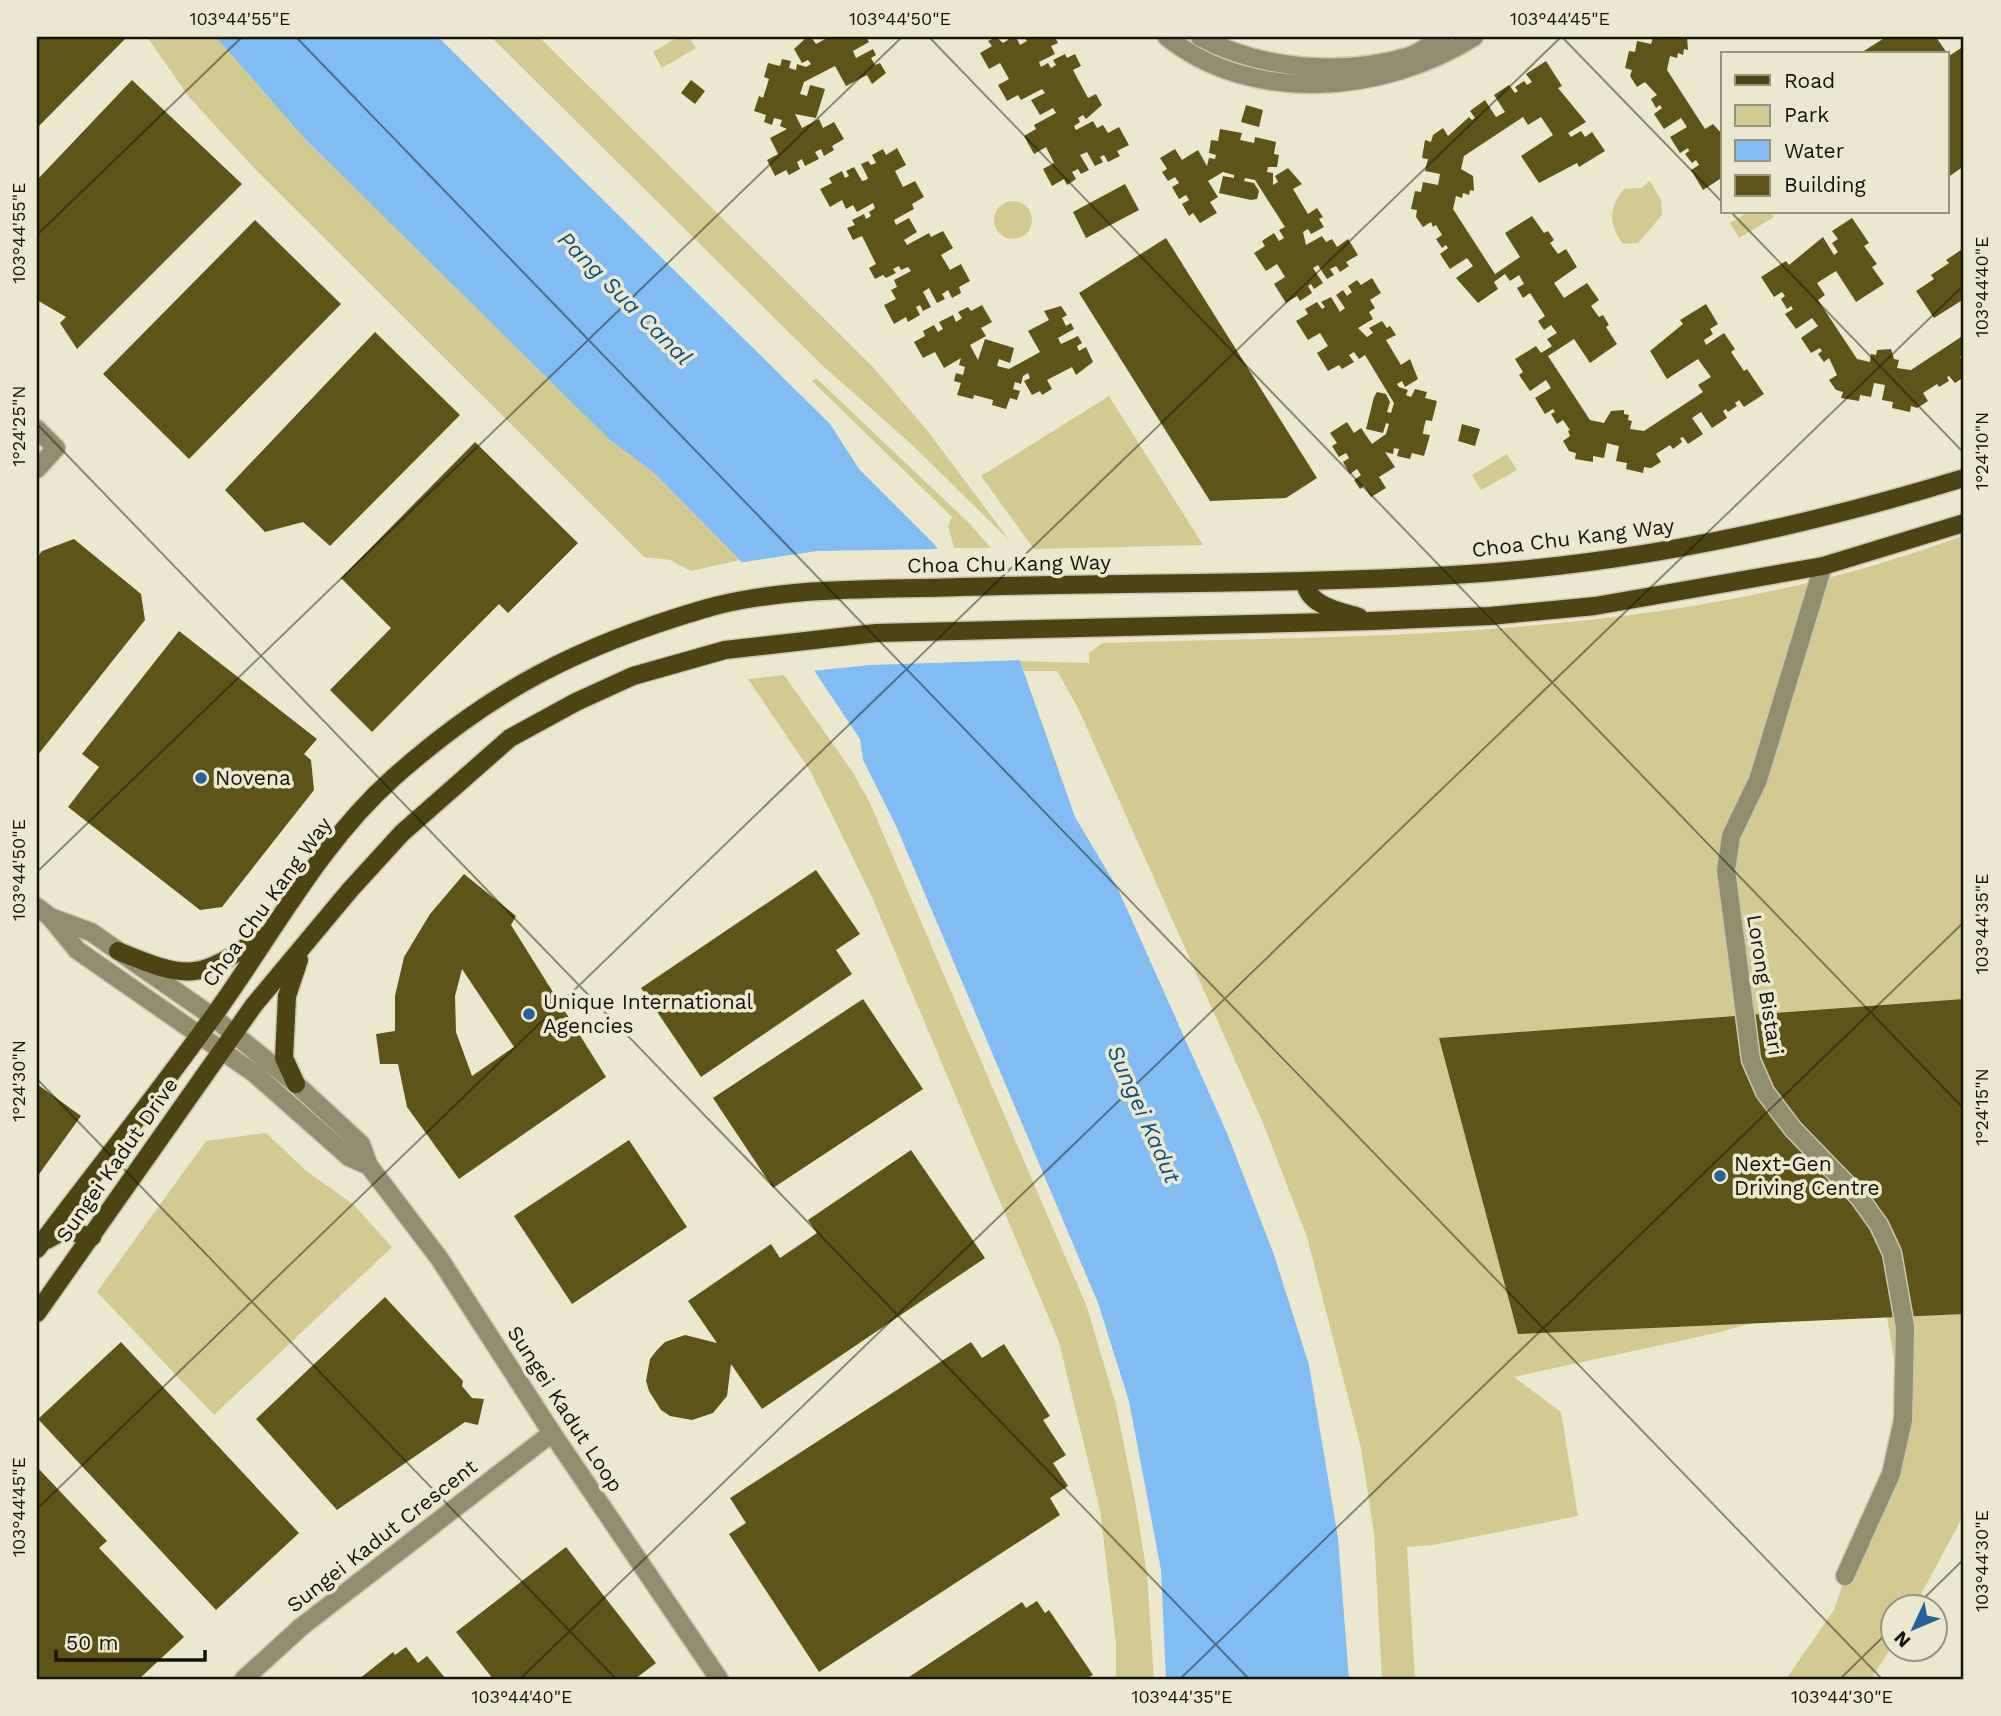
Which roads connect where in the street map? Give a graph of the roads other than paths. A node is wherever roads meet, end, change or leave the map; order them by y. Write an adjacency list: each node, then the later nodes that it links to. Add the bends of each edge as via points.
1 (1167, 37): 4 (street, via 1231,70 1310,84 1415,67)
2 (1200, 37): 3 (street, via 1237,54 1297,66 1373,63 1412,55)
3 (1442, 37)
4 (1474, 37)
5 (37, 429): 6 (street, via 56,448)
6 (37, 470)
7 (1964, 478): 10 (main road, Choa Chu Kang Way, via 1804,523 1670,550 1482,573)
8 (1964, 523): 9 (main road)
9 (1823, 566): 11 (main road, via 1595,606); 26 (street, Lorong Bistari, via 1758,780 1731,836 1726,870 1751,1060 1765,1093 1879,1225 1892,1253 1905,1327 1903,1420 1891,1474)
10 (1305, 581): 11 (main road, via 1312,597 1323,605); 13 (main road, Choa Chu Kang Way, via 789,595 724,605 602,642 533,674 485,705 389,781)
11 (1371, 621): 14 (main road, via 876,633 703,654 633,676 510,738 402,833)
12 (43, 912): 15 (street, Sungei Kadut Loop, via 90,932); 18 (street, Sungei Kadut Loop, via 78,950)
13 (267, 932): 15 (main road, via 223,964 187,974); 16 (main road, Choa Chu Kang Way)
14 (302, 950): 17 (main road); 20 (main road, via 287,996 284,1058)
15 (118, 951): 16 (street, Sungei Kadut Loop)
16 (213, 1017): 17 (street, Sungei Kadut Loop); 18 (main road, Sungei Kadut Drive)
17 (234, 1033): 19 (main road, Sungei Kadut Drive); 20 (street, Sungei Kadut Loop)
18 (200, 1034): 19 (street, Sungei Kadut Loop); 23 (main road, Sungei Kadut Drive)
19 (223, 1051): 21 (street, Sungei Kadut Loop, via 349,1157); 22 (main road, Sungei Kadut Drive)
20 (296, 1084): 21 (street, Sungei Kadut Loop, via 361,1144)
21 (369, 1166): 25 (street, Sungei Kadut Loop, via 439,1258)
22 (92, 1237): 23 (main road, via 60,1230); 24 (main road, Sungei Kadut Drive)
23 (38, 1248)
24 (37, 1313)
25 (552, 1433): 27 (street, Sungei Kadut Crescent, via 301,1627); 28 (street, Sungei Kadut Loop)
26 (1845, 1576)
27 (244, 1679)
28 (719, 1679)

